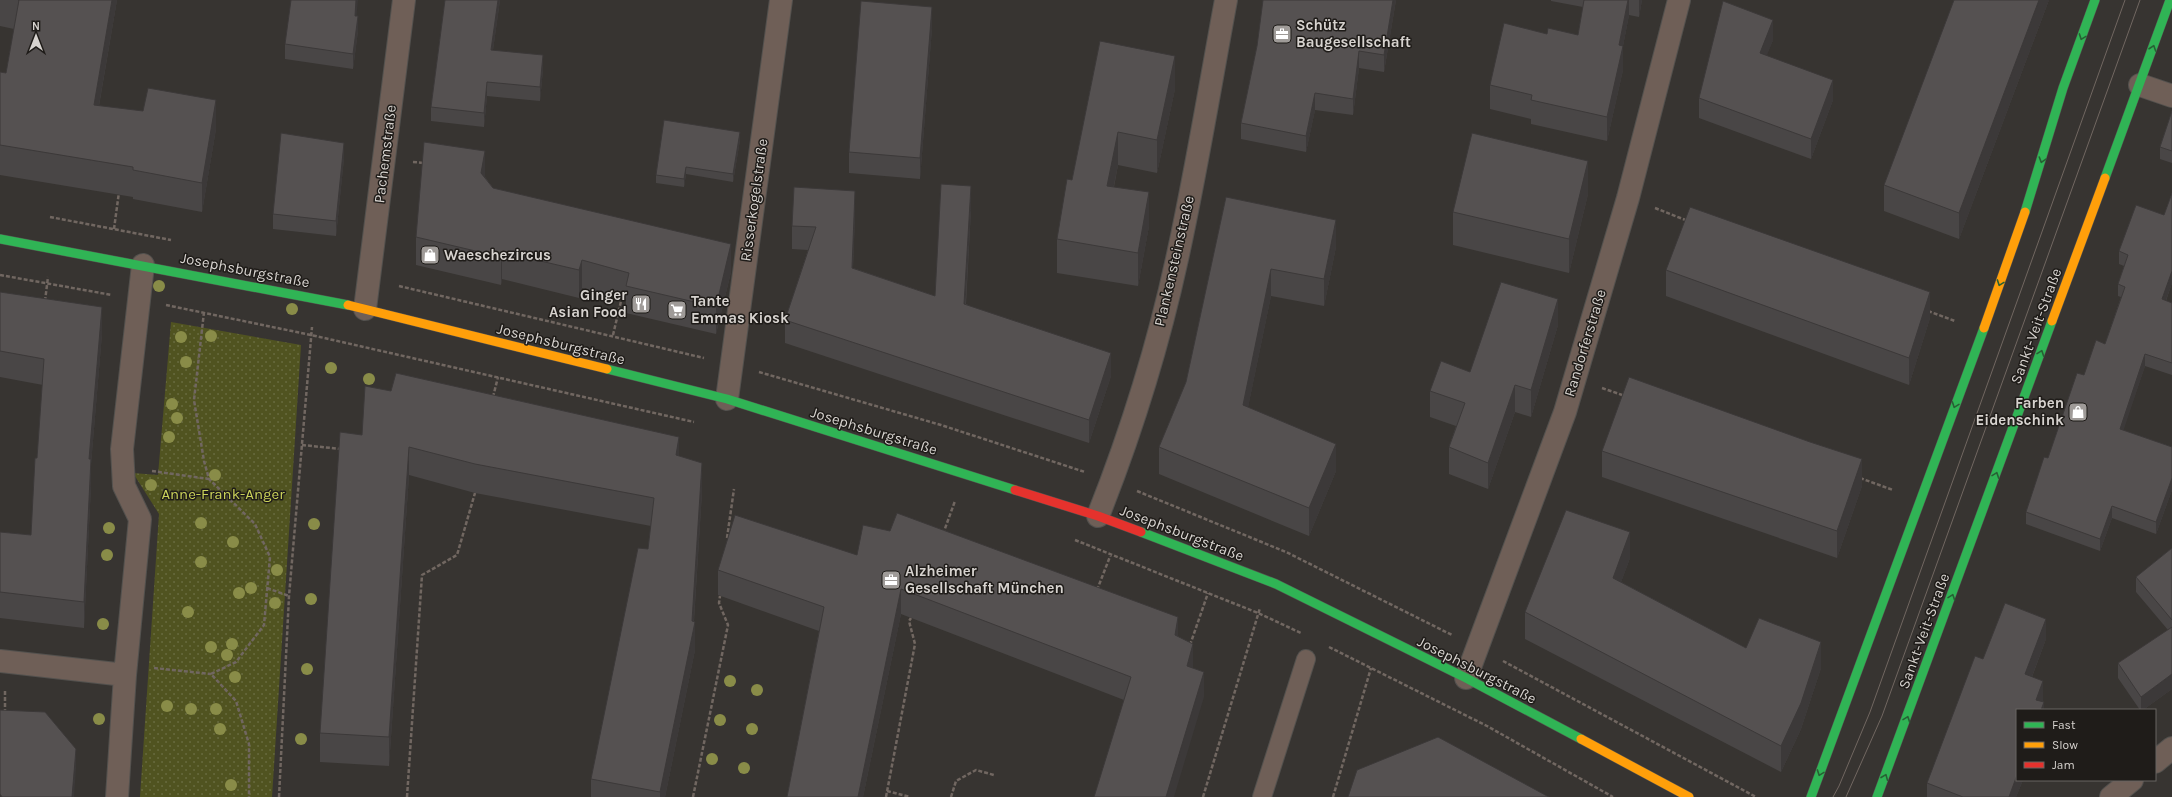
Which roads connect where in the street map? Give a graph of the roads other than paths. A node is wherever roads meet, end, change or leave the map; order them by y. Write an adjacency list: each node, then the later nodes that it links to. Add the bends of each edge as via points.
1 (404, 0): 11 (street, Pachemstraße)
2 (781, 0): 12 (street, Risserkogelstraße)
3 (1226, 0): 13 (street, Plankensteinstraße, via 1177,260 1149,366)
4 (1679, 0): 17 (street, Randorferstraße, via 1628,198 1565,412)
5 (2095, 0): 24 (street, one-way to 24, via 2063,88 2016,237)
6 (2170, 0): 7 (street, Sankt-Veit-Straße, one-way to 6)
7 (2140, 85): 8 (street); 25 (street, Sankt-Veit-Straße, one-way to 7)
8 (2172, 96)
9 (0, 239): 10 (street, Josephsburgstraße)
10 (143, 265): 11 (street, Josephsburgstraße); 16 (street, via 122,449 124,486 140,519)
11 (365, 309): 12 (street, Josephsburgstraße)
12 (727, 399): 13 (street, Josephsburgstraße)
13 (1098, 516): 17 (street, Josephsburgstraße, via 1276,584)
14 (1306, 659): 22 (lane)
15 (3, 661): 16 (street)
16 (126, 670): 21 (street)
17 (1466, 678): 23 (street, Josephsburgstraße)
18 (2172, 748): 19 (street)
19 (2156, 761)
20 (2131, 781): 26 (street)
21 (117, 797)
22 (1262, 797)
23 (1689, 797)
24 (1811, 797)
25 (1877, 797)
26 (2111, 797)

